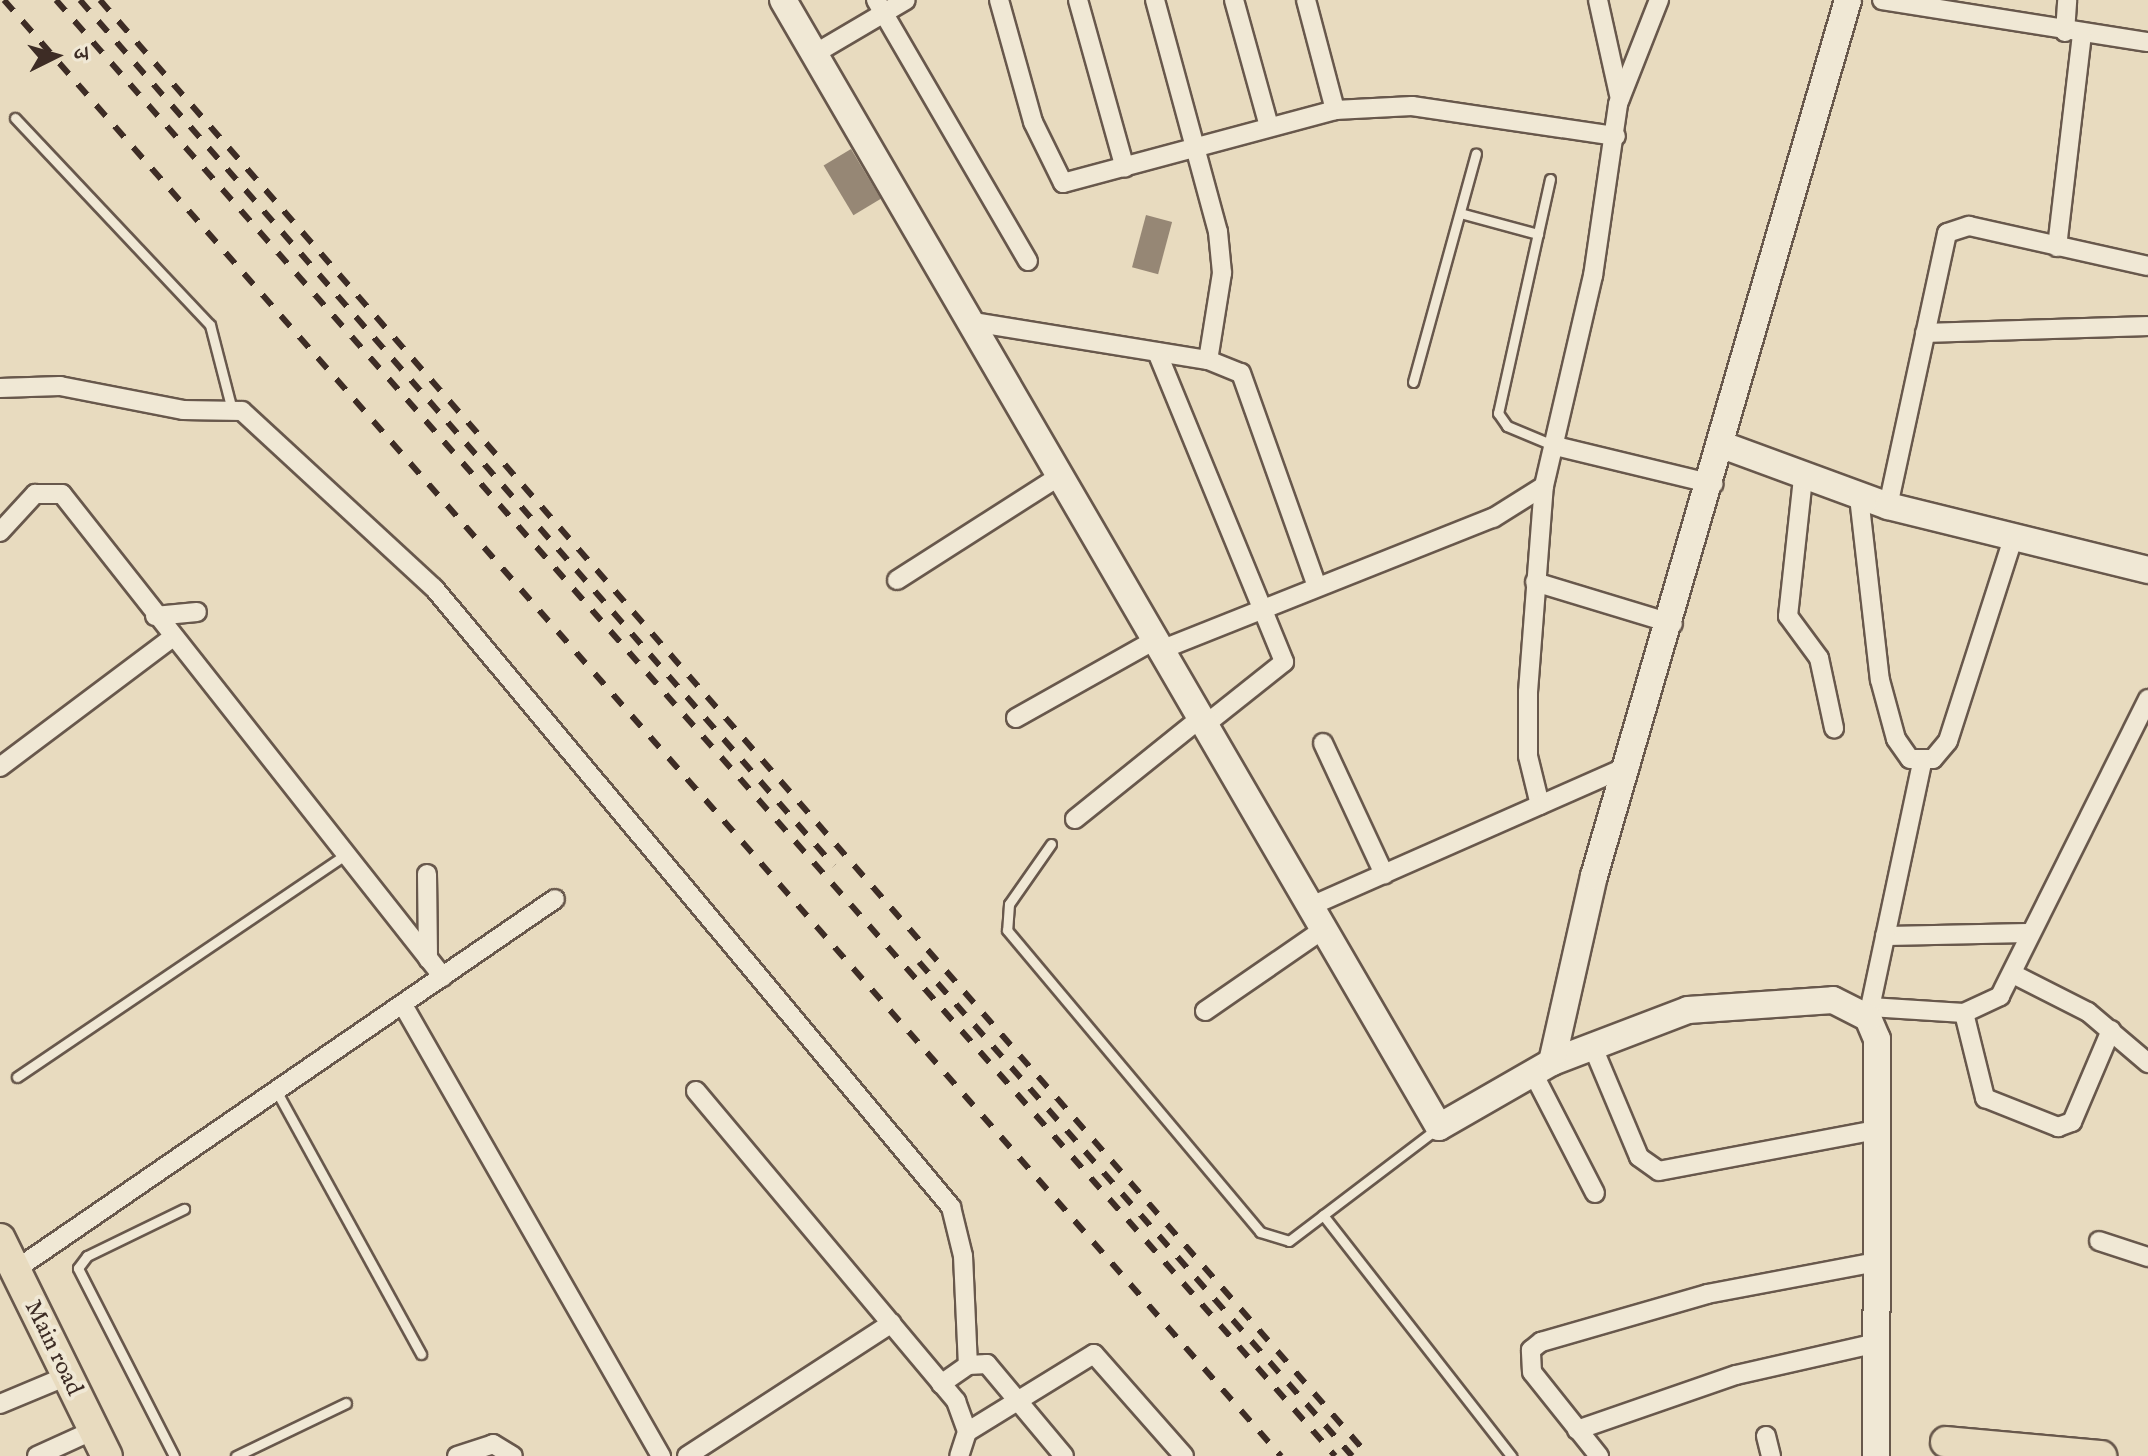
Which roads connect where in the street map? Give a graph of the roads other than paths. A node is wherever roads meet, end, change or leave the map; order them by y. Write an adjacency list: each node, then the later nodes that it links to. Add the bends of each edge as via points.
1 (783, 0): 16 (street)
2 (906, 0): 13 (street)
3 (999, 0): 24 (street, via 1033,122 1063,183)
4 (1078, 0): 24 (street)
5 (1155, 0): 22 (street)
6 (1234, 0): 20 (street)
7 (1306, 0): 18 (street)
8 (1598, 0): 17 (street)
9 (1659, 0): 17 (street)
10 (1848, 0): 40 (street)
11 (1882, 0): 14 (street)
12 (2067, 0): 14 (street)
13 (880, 7): 16 (street); 29 (street)
14 (2073, 33): 15 (street); 28 (street)
15 (2148, 42)
16 (816, 53): 31 (street)
17 (1620, 99): 21 (street)
18 (1335, 110): 20 (street); 21 (street, via 1412,106)
19 (15, 118): 38 (lane, via 210,325)
20 (1269, 126): 22 (street)
21 (1616, 136): 39 (street)
22 (1196, 149): 24 (street); 35 (street, via 1222,273)
23 (1476, 154): 26 (lane)
24 (1125, 168)
25 (1550, 179): 27 (lane)
26 (1460, 213): 27 (lane); 36 (lane)
27 (1538, 234): 39 (lane, via 1498,413 1507,426)
28 (2057, 247): 30 (street); 33 (street, via 1969,226 1947,233)
29 (1028, 261)
30 (2148, 266)
31 (973, 322): 34 (street); 41 (street)
32 (2148, 326): 33 (street)
33 (1925, 333): 46 (street)
34 (1157, 352): 35 (street); 53 (street)
35 (1208, 360): 52 (street, via 1241,373 1249,385)
36 (1413, 382)
37 (0, 388): 38 (street, via 60,386 183,410)
38 (231, 406): 104 (street, via 434,588 885,1121 960,1230)
39 (1556, 446): 43 (street); 44 (street)
40 (1725, 446): 42 (street); 43 (street)
41 (1061, 475): 50 (street); 58 (street)
42 (1803, 478): 45 (street); 62 (street, via 1788,616 1819,658)
43 (1713, 484): 56 (street)
44 (1544, 486): 51 (street); 52 (street, via 1493,518)
45 (1859, 497): 46 (street); 64 (street, via 1880,680 1901,751)
46 (1888, 506): 48 (street)
47 (0, 532): 55 (street, via 35,494 56,489)
48 (2013, 539): 49 (street); 64 (street, via 1948,741 1942,753)
49 (2148, 570)
50 (897, 580)
51 (1535, 582): 56 (street); 67 (street, via 1528,756)
52 (1317, 586): 53 (street)
53 (1261, 609): 58 (street); 61 (street, via 1282,653 1280,672)
54 (197, 612): 55 (street)
55 (155, 616): 57 (street)
56 (1673, 624): 65 (street)
57 (172, 638): 66 (street); 70 (street)
58 (1160, 644): 60 (street); 61 (street)
59 (2146, 708): 75 (street)
60 (1016, 718)
61 (1204, 720): 68 (street); 74 (street)
62 (1834, 728)
63 (1323, 743): 72 (street)
64 (1922, 762): 76 (street)
65 (1630, 765): 67 (street); 87 (street)
66 (0, 767)
67 (1540, 805): 72 (street)
68 (1075, 819)
69 (1051, 844): 95 (lane, via 1009,904 1007,930 1260,1232 1289,1241)
70 (345, 855): 77 (street); 88 (lane)
71 (427, 874): 77 (street)
72 (1384, 874): 74 (street)
73 (555, 899): 79 (street)
74 (1318, 918): 81 (street); 91 (street)
75 (2030, 933): 76 (street); 78 (street)
76 (1885, 936): 82 (street)
77 (428, 959): 79 (street)
78 (2013, 974): 83 (street, via 1983,1010); 84 (street)
79 (443, 977): 80 (street)
80 (403, 1005): 90 (street); 121 (street)
81 (1205, 1011)
82 (1869, 1012): 83 (street); 85 (street, via 1833,1000 1688,1010); 92 (street, via 1877,1039)
83 (1964, 1013): 84 (street, via 1985,1098 2058,1127 2072,1122)
84 (2111, 1030): 86 (street)
85 (1592, 1045): 87 (street); 92 (street, via 1648,1168 1682,1168)
86 (2148, 1063)
87 (1542, 1068): 91 (street); 93 (street)
88 (17, 1077)
89 (696, 1091): 101 (street)
90 (277, 1092): 100 (street); 103 (lane)
91 (1439, 1127): 95 (lane)
92 (1877, 1130): 99 (street)
93 (1595, 1193)
94 (184, 1209): 117 (lane, via 87,1256 78,1268)
95 (1323, 1215): 126 (lane)
96 (0, 1239): 100 (main road, Main road)
97 (2099, 1241): 98 (street)
98 (2148, 1257)
99 (1877, 1262): 102 (street); 110 (street, via 1707,1294 1541,1342 1531,1350 1532,1372)
100 (15, 1270): 105 (main road, Main road)
101 (892, 1323): 106 (street); 122 (street)
102 (1877, 1343): 110 (street, via 1736,1375); 129 (street)
103 (421, 1354)
104 (968, 1365): 106 (street); 107 (street, via 987,1364)
105 (67, 1376): 109 (street); 114 (main road, Main road)
106 (941, 1384): 111 (street)
107 (1020, 1401): 111 (street); 124 (street); 125 (street, via 1094,1354)
108 (346, 1403): 118 (lane)
109 (0, 1404)
110 (1577, 1430): 127 (street)
111 (967, 1432): 123 (street)
112 (1766, 1436): 128 (street)
113 (1946, 1442): 115 (main road)
114 (100, 1443): 116 (street)
115 (2015, 1452): 130 (main road)
116 (37, 1456)
117 (174, 1456)
118 (236, 1456)
119 (457, 1456): 120 (street, via 493,1444)
120 (513, 1456)
121 (661, 1456)
122 (687, 1456)
123 (959, 1456)
124 (1064, 1456)
125 (1184, 1456)
126 (1511, 1456)
127 (1599, 1456)
128 (1771, 1456)
129 (1876, 1456)
130 (2101, 1456)

